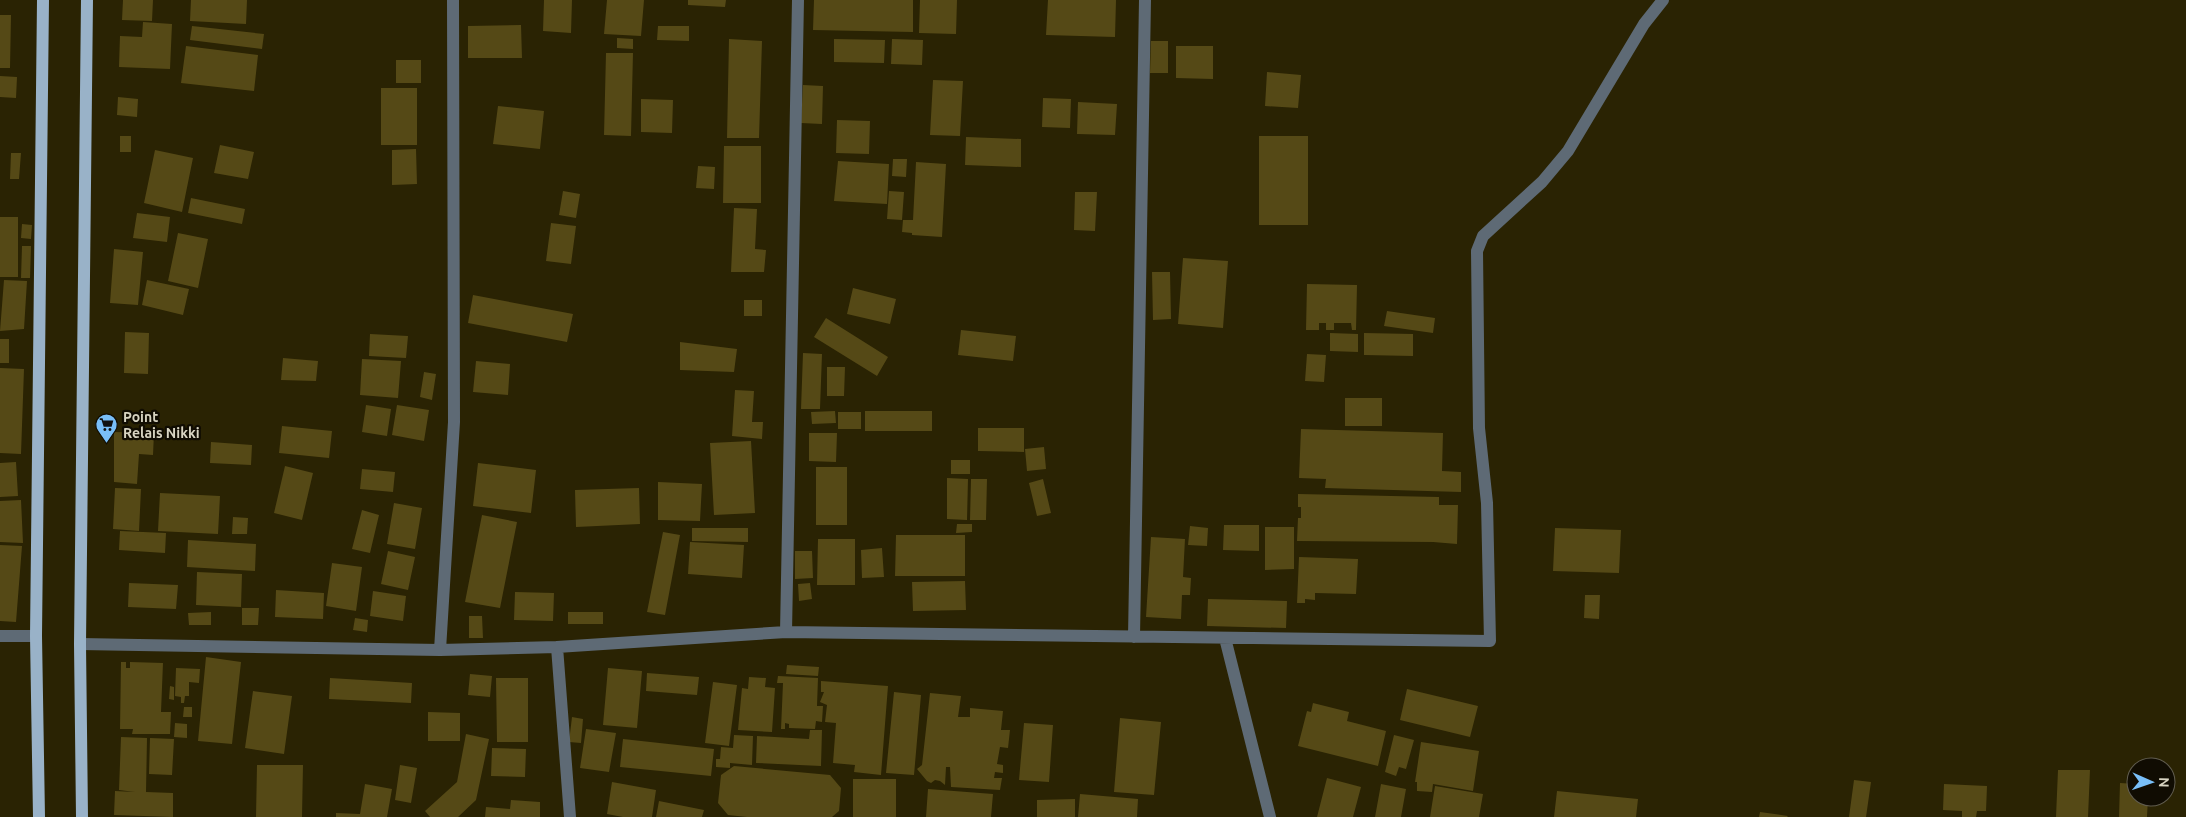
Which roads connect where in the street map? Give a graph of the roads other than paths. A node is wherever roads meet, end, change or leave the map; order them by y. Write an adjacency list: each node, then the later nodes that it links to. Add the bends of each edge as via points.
1 (43, 0): 9 (main road)
2 (87, 0): 12 (main road)
3 (453, 0): 14 (street, via 454,422)
4 (798, 0): 7 (street)
5 (1145, 0): 10 (street)
6 (1663, 0): 11 (street, via 1644,24 1568,151 1542,182 1483,236 1477,251 1479,428 1487,503 1490,641)
7 (786, 632): 10 (street); 13 (street)
8 (0, 636): 9 (street)
9 (36, 636): 15 (main road)
10 (1134, 636): 11 (street)
11 (1225, 638): 18 (street)
12 (80, 644): 14 (street); 16 (main road)
13 (557, 647): 14 (street); 17 (street)
14 (440, 650)
15 (38, 817)
16 (82, 817)
17 (570, 817)
18 (1270, 817)

